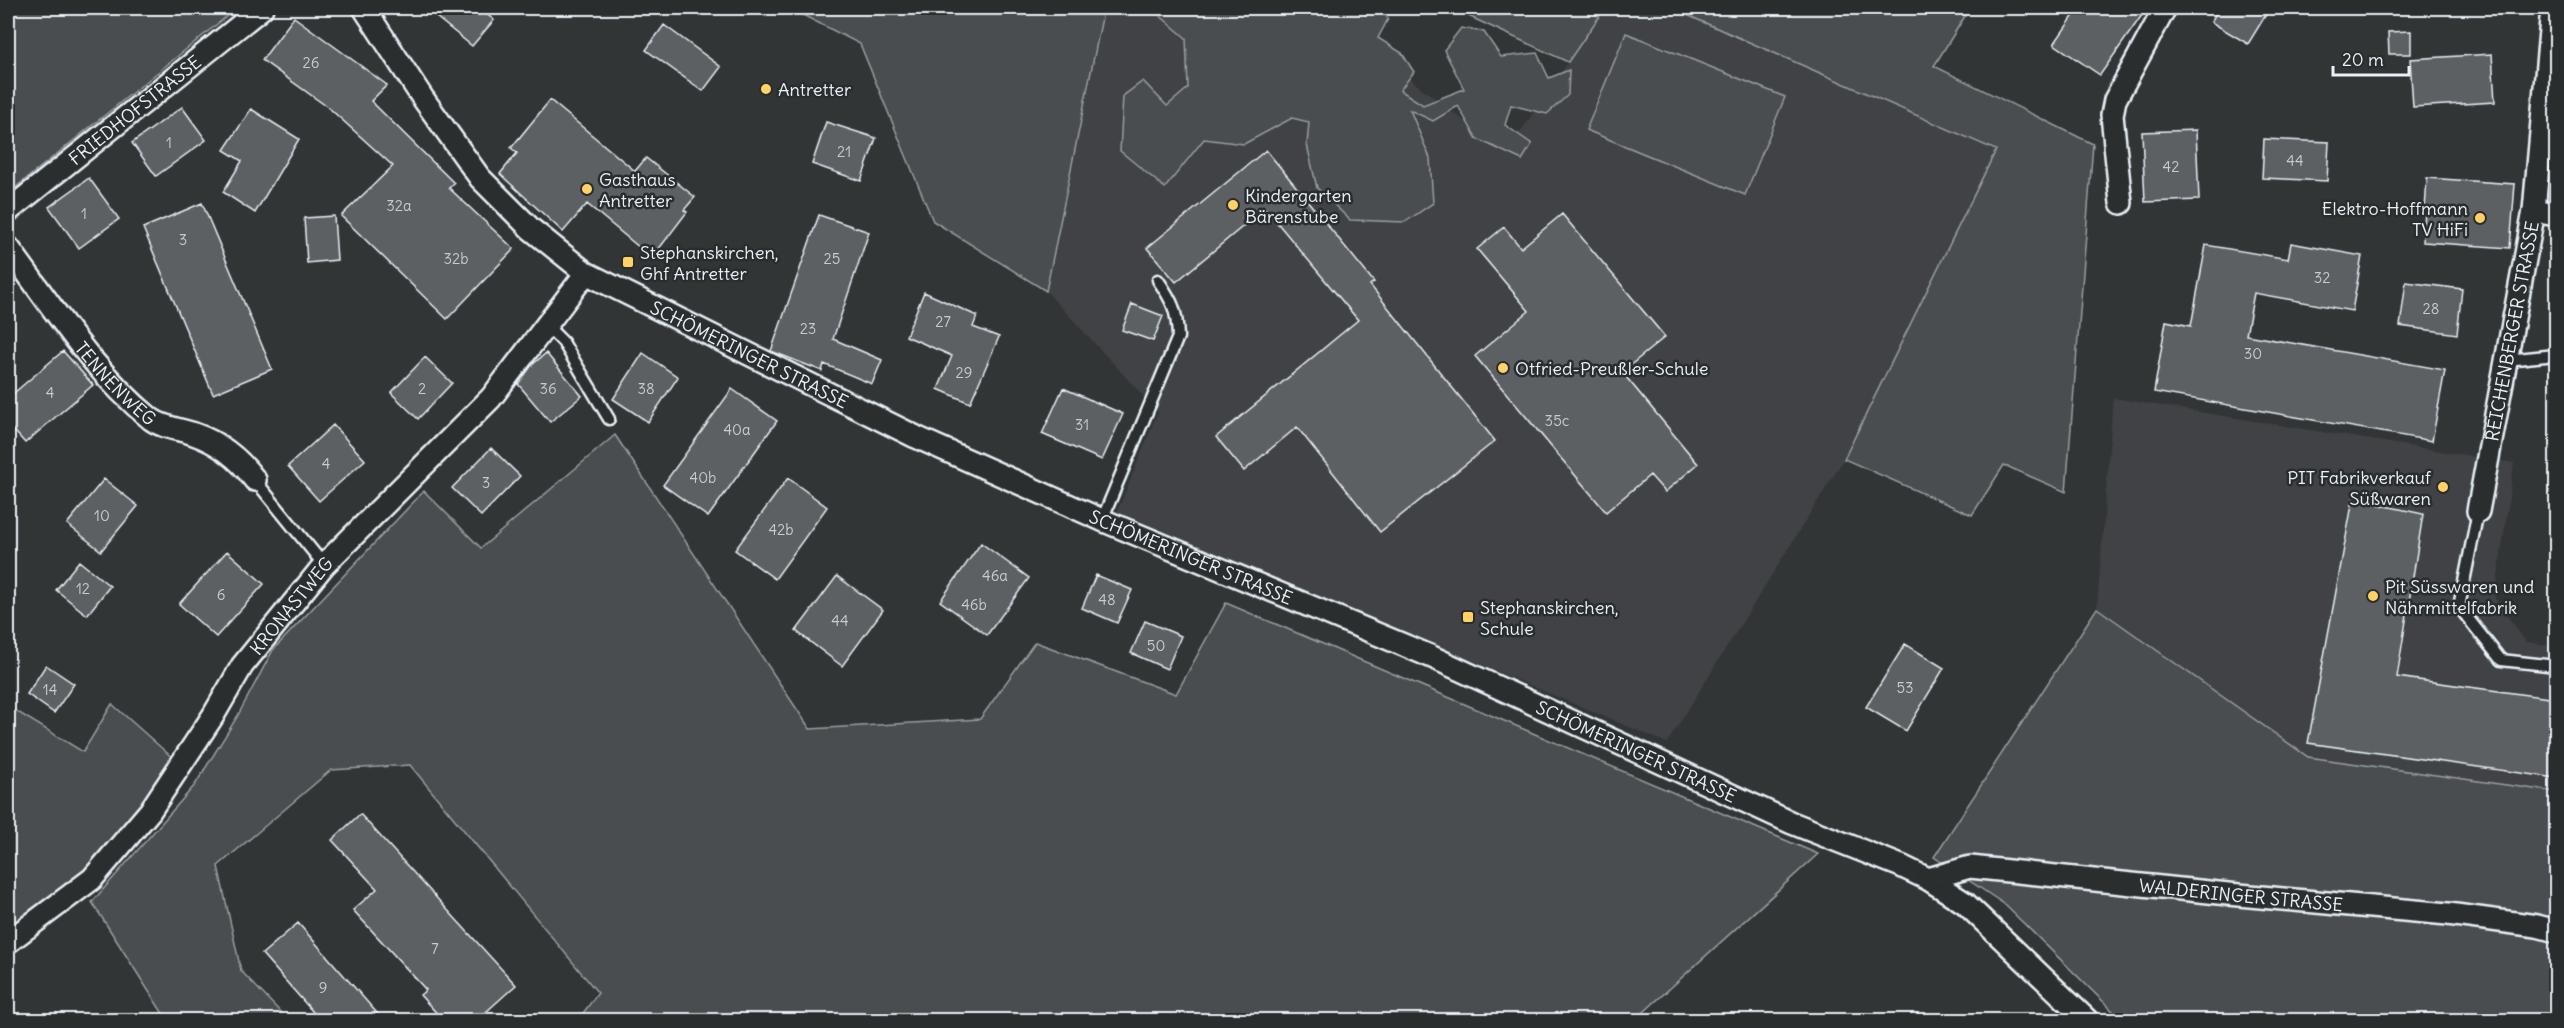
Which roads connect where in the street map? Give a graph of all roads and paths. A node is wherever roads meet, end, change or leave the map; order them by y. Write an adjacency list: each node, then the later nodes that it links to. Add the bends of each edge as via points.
1 (262, 8): 6 (street, FRIEDHOFSTRASSE)
2 (364, 8): 10 (street, SCHÖMERINGER STRASSE, via 480,178 531,229)
3 (2165, 8): 5 (street, via 2115,100 2112,115)
4 (2552, 8): 7 (street, REICHENBERGER STRASSE)
5 (2121, 203)
6 (8, 211)
7 (2534, 211): 8 (street); 14 (street, REICHENBERGER STRASSE)
8 (2556, 215)
9 (8, 247): 16 (street, TENNENWEG, via 113,385 154,421 195,434 226,450 241,461)
10 (586, 273): 12 (street, KRONASTWEG); 18 (street, SCHÖMERINGER STRASSE, via 916,437)
11 (1158, 280): 18 (lane, via 1173,302 1178,337)
12 (546, 325): 15 (lane, via 563,342); 19 (street, KRONASTWEG, via 491,398)
13 (2556, 355): 14 (lane)
14 (2506, 360): 17 (street, REICHENBERGER STRASSE)
15 (609, 419)
16 (255, 480): 19 (lane)
17 (2478, 511): 20 (lane, via 2459,607 2501,660)
18 (1102, 520): 21 (street, SCHÖMERINGER STRASSE, via 1430,656 1792,824)
19 (324, 565): 23 (street, KRONASTWEG, via 242,666 150,811 92,879)
20 (2556, 666)
21 (1928, 879): 22 (street, WALDERINGER STRASSE, via 1970,867 2448,914); 24 (street, SCHÖMERINGER STRASSE, via 1965,903)
22 (2556, 931)
23 (8, 942)
24 (2087, 1020)

